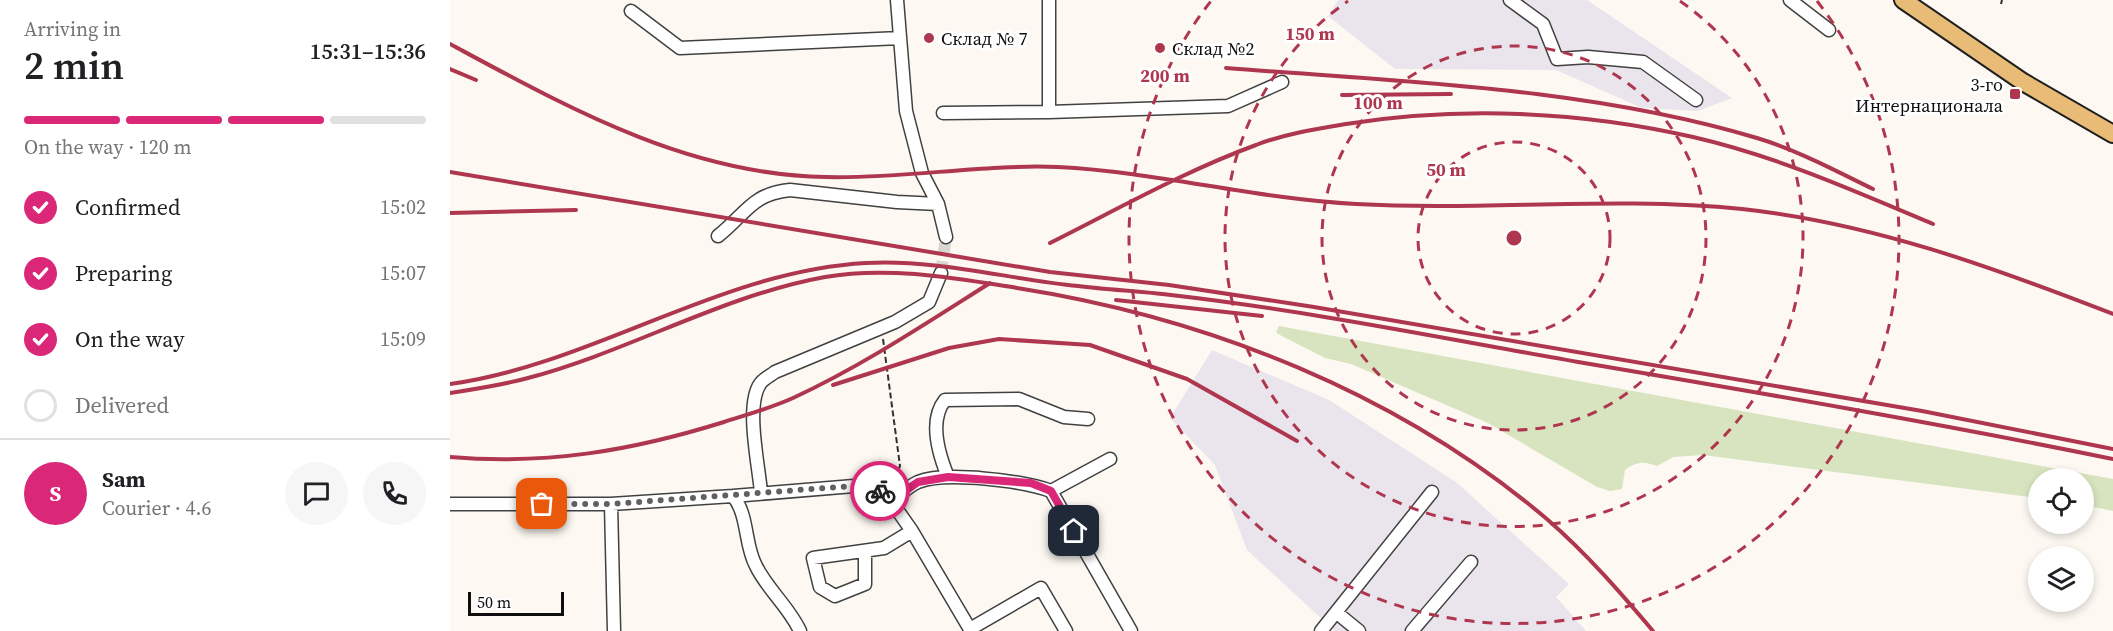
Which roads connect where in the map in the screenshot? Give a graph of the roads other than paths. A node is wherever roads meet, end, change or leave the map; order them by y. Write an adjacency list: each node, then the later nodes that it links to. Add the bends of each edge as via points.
1 (898, 0): 8 (street)
2 (1048, 0): 11 (street)
3 (1510, 0): 10 (street, via 1544,24 1557,59 1587,57 1644,62)
4 (1790, 0): 7 (street)
5 (1904, 0): 13 (main road, via 2023,82)
6 (631, 11): 8 (street, via 680,48)
7 (1829, 30)
8 (900, 38): 14 (street, via 906,111 922,173)
9 (1282, 82): 11 (street, via 1228,106)
10 (1696, 100)
11 (1049, 112): 12 (street)
12 (943, 113)
13 (2113, 134)
14 (938, 204): 15 (street, via 790,190 775,192 754,200); 16 (street)
15 (718, 236)
16 (946, 237)
17 (940, 273): 23 (street, via 929,302 895,322 761,381 753,412)
18 (1088, 419): 20 (street, via 1064,417 1019,399 945,400 939,408 938,453)
19 (1110, 459): 21 (street)
20 (948, 477): 21 (street, via 1031,483); 25 (street, via 918,482)
21 (1051, 491): 36 (street)
22 (1432, 492): 31 (street)
23 (761, 493): 24 (street); 25 (street, via 866,485)
24 (733, 496): 27 (street); 34 (street, via 740,505 755,566)
25 (891, 501): 28 (street)
26 (450, 504): 27 (street)
27 (611, 504): 33 (street)
28 (912, 531): 29 (street, via 884,549); 32 (street)
29 (865, 551): 29 (street, via 813,558 820,587 835,596 865,584)
30 (1471, 562): 39 (street)
31 (1337, 613): 37 (street); 38 (street)
32 (970, 630): 35 (street, via 1041,588)
33 (614, 631)
34 (800, 631)
35 (1066, 631)
36 (1131, 631)
37 (1321, 631)
38 (1359, 631)
39 (1412, 631)

